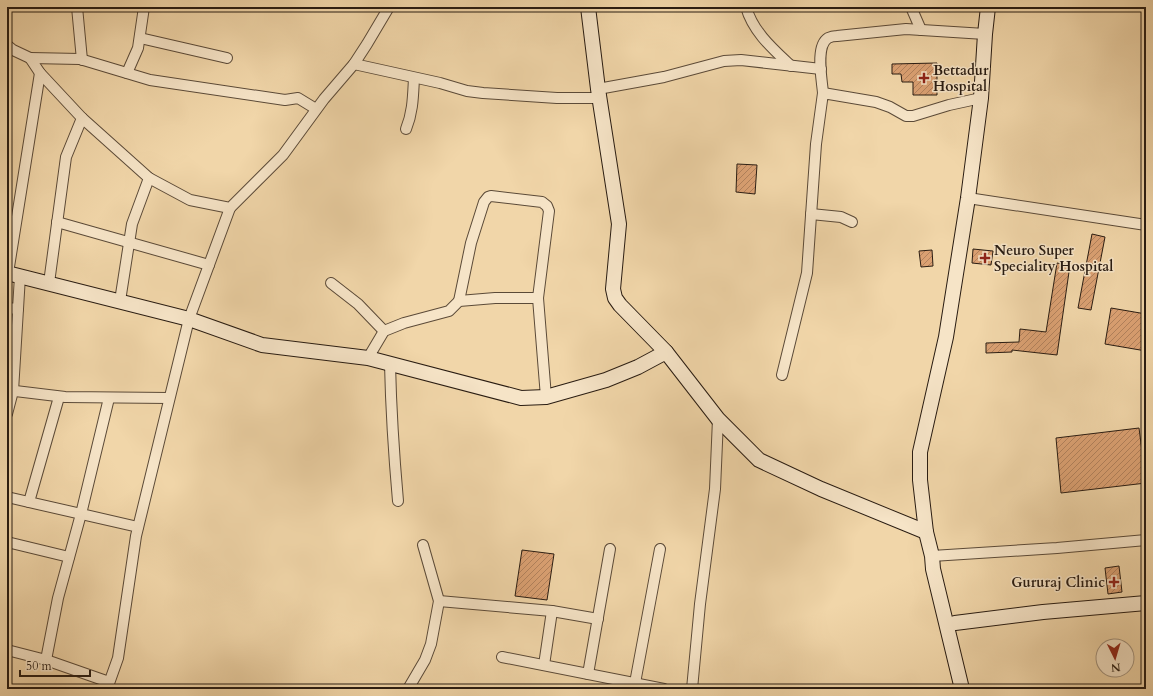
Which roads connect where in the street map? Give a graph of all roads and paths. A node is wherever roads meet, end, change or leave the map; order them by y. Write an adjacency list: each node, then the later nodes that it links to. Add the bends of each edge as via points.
1 (77, 7): 14 (street)
2 (144, 7): 10 (street)
3 (389, 7): 15 (street)
4 (588, 7): 21 (main road)
5 (746, 7): 16 (street, via 752,22 766,41)
6 (911, 7): 8 (street)
7 (988, 7): 9 (main road)
8 (921, 30): 9 (street); 17 (street, via 899,30 828,39 822,45)
9 (985, 34): 23 (main road)
10 (139, 44): 13 (street, via 140,38); 19 (street)
11 (7, 46): 12 (street)
12 (30, 58): 14 (street); 18 (street)
13 (227, 58)
14 (82, 60): 19 (street)
15 (354, 64): 20 (street); 24 (street)
16 (791, 66): 17 (street); 21 (street, via 741,60 724,61)
17 (821, 69): 22 (street)
18 (40, 73): 25 (street); 36 (street)
19 (127, 73): 24 (street, via 150,80 285,100 298,98)
20 (414, 78): 21 (street, via 483,93 557,98); 26 (street, via 413,106)
21 (599, 93): 47 (main road, via 619,224 613,289 615,298)
22 (823, 93): 23 (street, via 876,102 906,116); 30 (street)
23 (981, 98): 28 (main road)
24 (316, 109): 29 (street, via 283,155)
25 (82, 118): 27 (street); 31 (street, via 66,157)
26 (406, 129)
27 (149, 178): 29 (street, via 190,200); 34 (street, via 132,224)
28 (968, 198): 33 (street); 63 (main road, via 946,337 920,452 920,480)
29 (230, 208): 35 (street)
30 (811, 214): 32 (street, via 841,217); 50 (street, via 807,273)
31 (57, 222): 34 (street); 37 (street)
32 (852, 222)
33 (1146, 225)
34 (129, 242): 35 (street); 40 (street)
35 (209, 265): 44 (street)
36 (12, 274): 37 (main road); 43 (street)
37 (49, 283): 40 (main road)
38 (331, 283): 45 (street, via 358,304)
39 (538, 298): 41 (street); 41 (street, via 549,211 547,206 542,202 491,196 484,202 471,243); 53 (street)
40 (120, 301): 44 (main road)
41 (459, 301): 45 (street, via 449,311)
42 (7, 308): 43 (street)
43 (18, 309): 46 (street)
44 (188, 319): 48 (main road, via 262,345); 55 (street)
45 (384, 331): 48 (street)
46 (11, 341): 51 (street)
47 (666, 352): 53 (main road, via 606,380); 57 (main road)
48 (368, 358): 49 (main road)
49 (390, 364): 53 (main road, via 520,398); 59 (street, via 393,454)
50 (782, 375)
51 (10, 391): 52 (street); 56 (street)
52 (59, 397): 54 (street); 60 (street)
53 (546, 397)
54 (109, 398): 55 (street); 61 (street)
55 (169, 398): 62 (street)
56 (7, 414)
57 (718, 419): 63 (main road, via 759,460 820,489); 85 (street, via 715,489)
58 (7, 497): 60 (street)
59 (398, 501)
60 (29, 502): 61 (street)
61 (81, 514): 62 (street); 70 (street)
62 (138, 527): 82 (street, via 118,658)
63 (926, 532): 69 (main road)
64 (1146, 540): 69 (street)
65 (7, 542): 70 (street)
66 (423, 545): 71 (street)
67 (610, 549): 74 (street)
68 (660, 549): 81 (street)
69 (932, 556): 75 (main road, via 940,568); 86 (main road)
70 (69, 557): 78 (street)
71 (439, 601): 73 (street); 83 (street, via 431,644)
72 (1146, 604): 75 (main road, via 1043,612)
73 (552, 611): 74 (street); 79 (street)
74 (598, 619): 80 (street)
75 (955, 623): 87 (main road)
76 (7, 650): 78 (street)
77 (502, 657): 79 (street)
78 (46, 660): 82 (street)
79 (544, 665): 80 (street)
80 (588, 674): 81 (street)
81 (635, 683): 84 (street)
82 (108, 686)
83 (408, 689)
84 (664, 689)
85 (692, 689)
86 (962, 689)
87 (971, 689)

